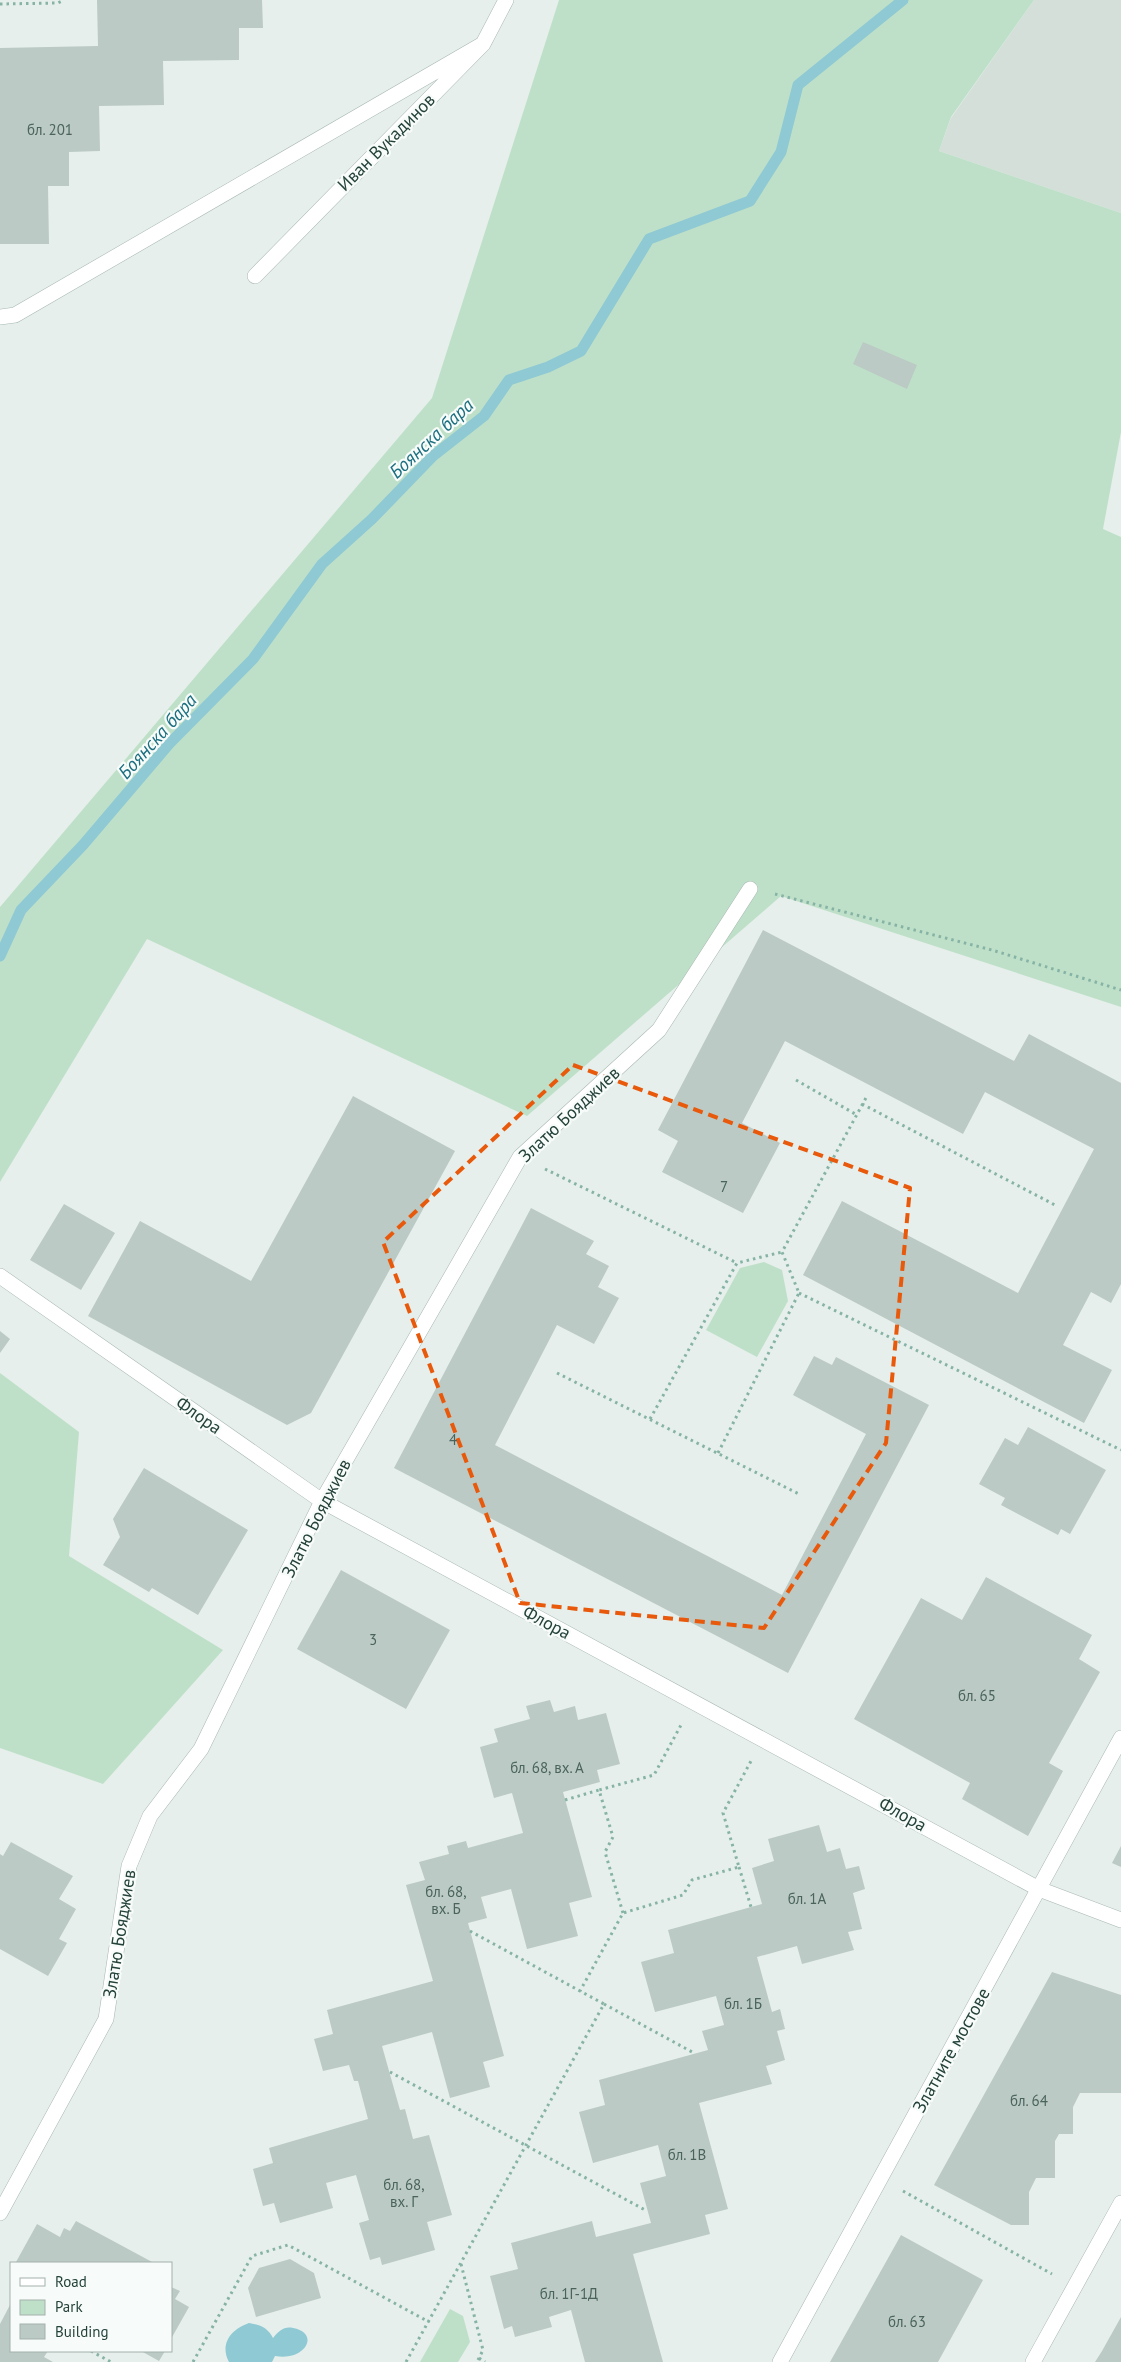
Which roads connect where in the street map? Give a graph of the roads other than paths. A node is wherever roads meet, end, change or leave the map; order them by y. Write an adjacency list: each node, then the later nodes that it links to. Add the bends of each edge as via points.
1 (506, 0): 2 (street, Иван Вукадинов)
2 (483, 44): 3 (street, Иван Вукадинов); 4 (street, via 15,316)
3 (255, 276)
4 (0, 317)
5 (750, 888): 7 (street, Златю Бояджиев, via 659,1030 520,1157)
6 (0, 1276): 7 (street, Флора)
7 (322, 1501): 9 (street, Флора); 12 (street, Златю Бояджиев, via 201,1749 150,1816 129,1866 106,2019)
8 (1121, 1738): 9 (street, Златните мостове)
9 (1039, 1888): 10 (street, Флора); 13 (street, Златните мостове)
10 (1121, 1920)
11 (1121, 2202): 14 (street)
12 (0, 2213)
13 (780, 2362)
14 (1033, 2362)

